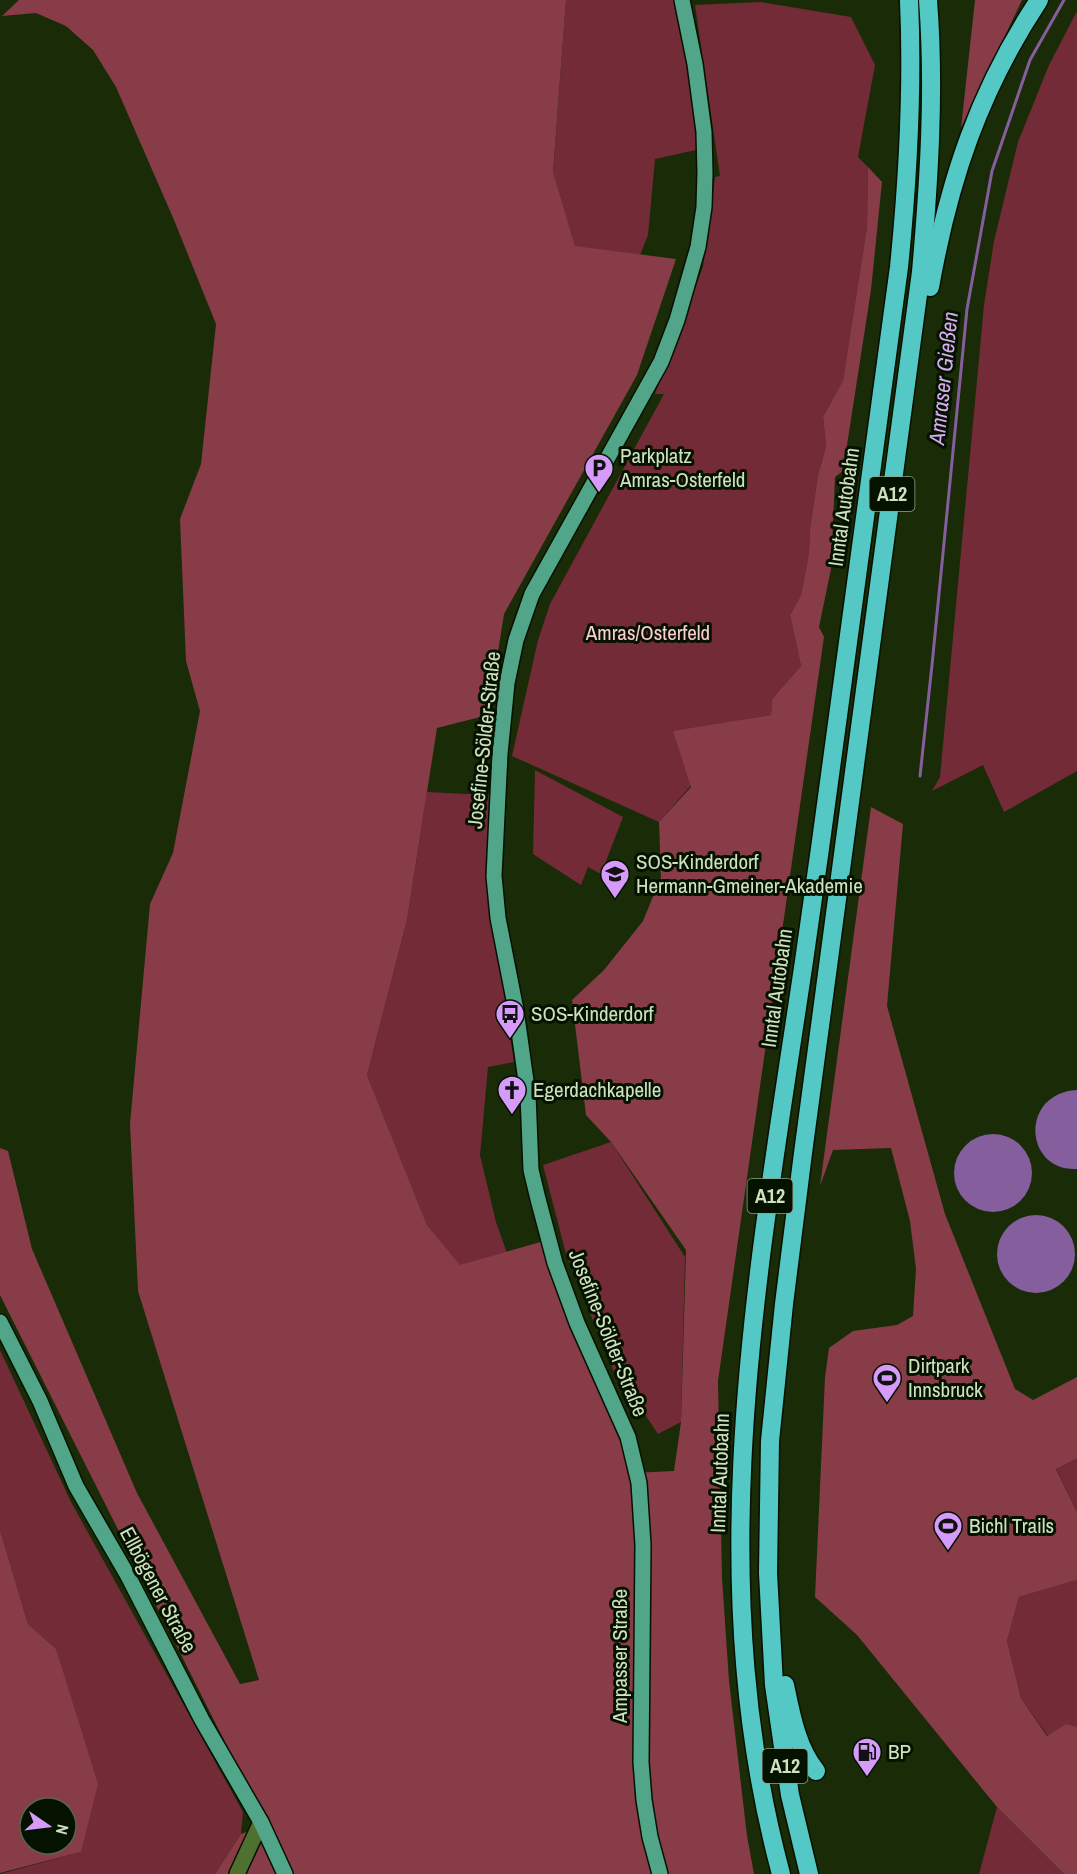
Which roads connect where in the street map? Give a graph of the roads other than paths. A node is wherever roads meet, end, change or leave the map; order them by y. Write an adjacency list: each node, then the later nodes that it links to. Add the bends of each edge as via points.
1 (682, 0): 7 (main road, Josefine-Sölder-Straße, via 704,132 705,184 698,247 661,362 530,600 507,683 495,825 497,908 526,1084 531,1170 555,1263)
2 (909, 0): 14 (highway, Inntal Autobahn / A12, via 910,107 902,233 747,1373 740,1579 746,1691)
3 (928, 0): 5 (highway, A12, via 931,141)
4 (1039, 0): 5 (highway, via 995,75 969,136 948,202 928,295)
5 (914, 327): 8 (highway, A12, via 784,1304 770,1441 768,1573)
6 (0, 1322): 10 (main road, Ellbögener Straße, via 40,1401 76,1486)
7 (628, 1437): 13 (main road, Ampasser Straße, via 639,1483 643,1545 643,1790)
8 (772, 1656): 9 (highway, via 784,1680 806,1759); 15 (highway, A12, via 790,1795)
9 (816, 1771)
10 (261, 1822): 11 (street); 12 (main road, Ellbögener Straße)
11 (237, 1874)
12 (285, 1874)
13 (660, 1874)
14 (782, 1874)
15 (809, 1874)

